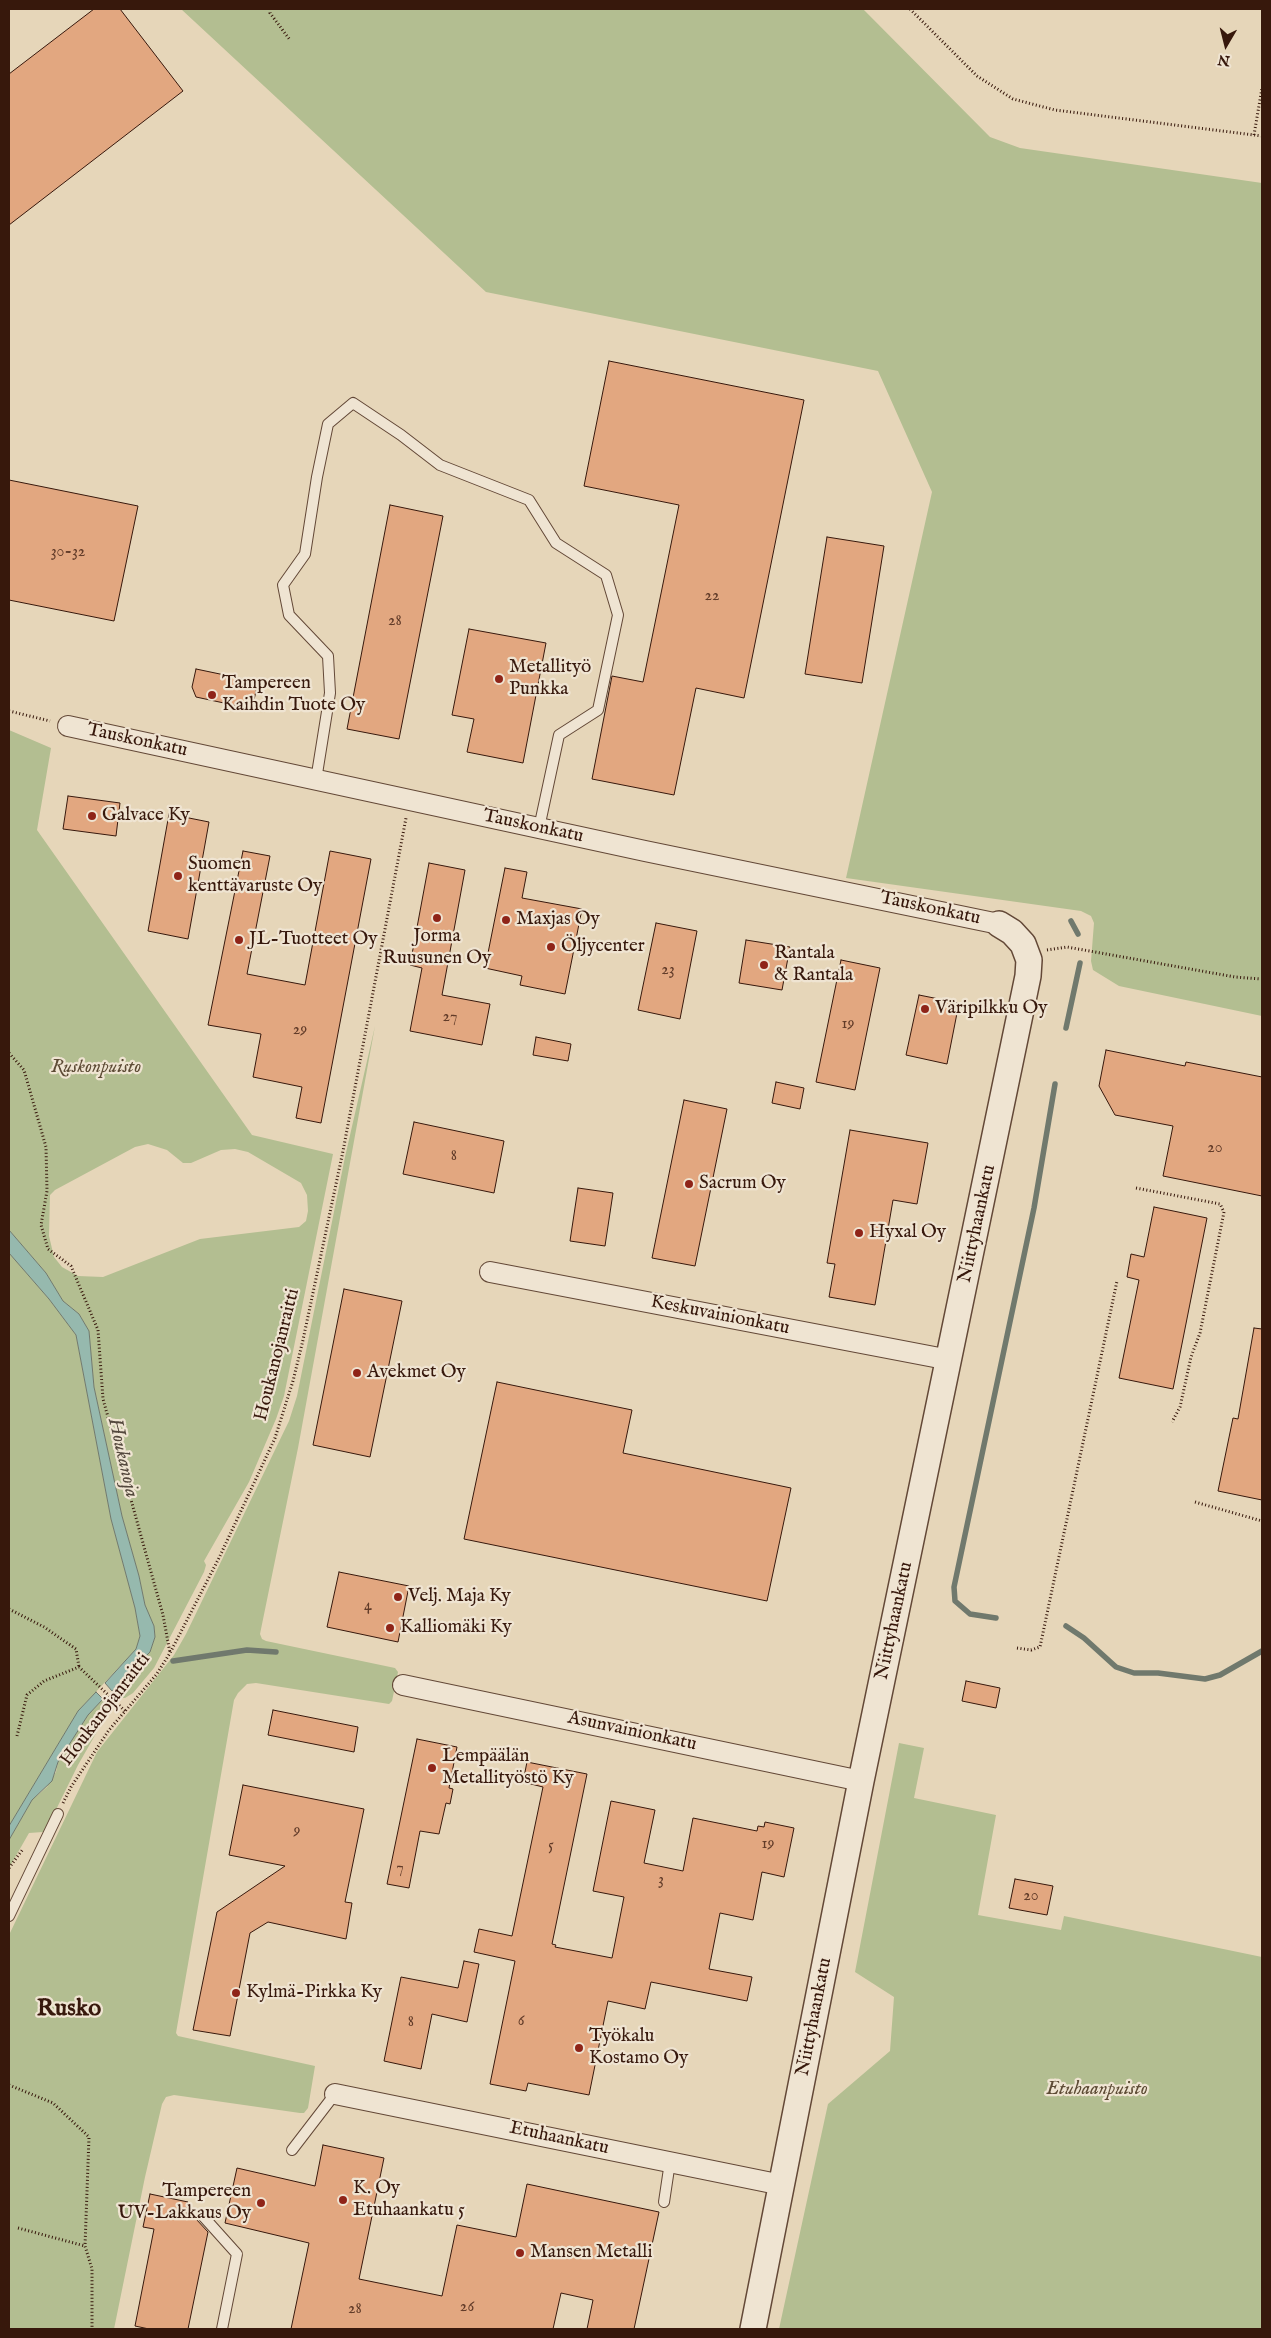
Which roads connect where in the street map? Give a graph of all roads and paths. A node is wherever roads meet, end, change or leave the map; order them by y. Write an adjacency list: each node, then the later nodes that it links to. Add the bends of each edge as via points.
1 (270, 9): 3 (path)
2 (910, 9): 5 (path, via 977,76 1013,99 1055,110)
3 (290, 40)
4 (1262, 88): 5 (path)
5 (1254, 135): 6 (path)
6 (1262, 136)
7 (9, 711): 8 (path)
8 (68, 726): 9 (street, Tauskonkatu)
9 (316, 780): 10 (street, Tauskonkatu); 11 (lane, via 330,693 328,656 289,615 283,585 305,554 328,424 353,403 440,466 528,500 556,544 606,575 618,615 598,710 559,735)
10 (409, 800): 11 (street, Tauskonkatu); 25 (path, Houkanojanraitti, via 343,1150 293,1381 275,1438)
11 (539, 828): 12 (street, Tauskonkatu)
12 (999, 924): 13 (street, Niittyhaankatu, via 1012,932)
13 (1026, 953): 14 (path, via 1066,947); 19 (street, Niittyhaankatu, via 1028,976)
14 (1262, 979)
15 (9, 1053): 25 (path, via 24,1070 46,1147 47,1191 41,1225 48,1249 71,1266 98,1330 104,1399 163,1615)
16 (1136, 1188): 20 (path, via 1220,1204 1224,1212 1200,1333 1180,1407)
17 (490, 1272): 19 (street, Keskuvainionkatu)
18 (1117, 1282): 24 (path, via 1040,1647 1032,1650)
19 (950, 1360): 30 (street, Niittyhaankatu)
20 (1172, 1422)
21 (1195, 1502): 22 (path)
22 (1262, 1521)
23 (9, 1609): 26 (path, via 76,1649)
24 (1017, 1648)
25 (170, 1653): 28 (path, Houkanojanraitti)
26 (79, 1667): 28 (path); 29 (path, via 44,1681 26,1695)
27 (402, 1686): 30 (street, Asunvainionkatu)
28 (125, 1711): 31 (path, Houkanojanraitti, via 71,1787)
29 (17, 1736)
30 (861, 1781): 37 (street, Niittyhaankatu)
31 (58, 1814): 32 (lane)
32 (9, 1916)
33 (9, 2085): 41 (path, via 53,2103 89,2137)
34 (335, 2094): 35 (lane); 36 (street, Etuhaankatu)
35 (292, 2150)
36 (670, 2162): 37 (street, Etuhaankatu); 38 (lane)
37 (782, 2185): 44 (street, Niittyhaankatu)
38 (664, 2202)
39 (202, 2215): 43 (lane, via 237,2254)
40 (18, 2228): 41 (path)
41 (85, 2246): 42 (path, via 92,2269)
42 (92, 2329)
43 (222, 2329)
44 (753, 2329)

